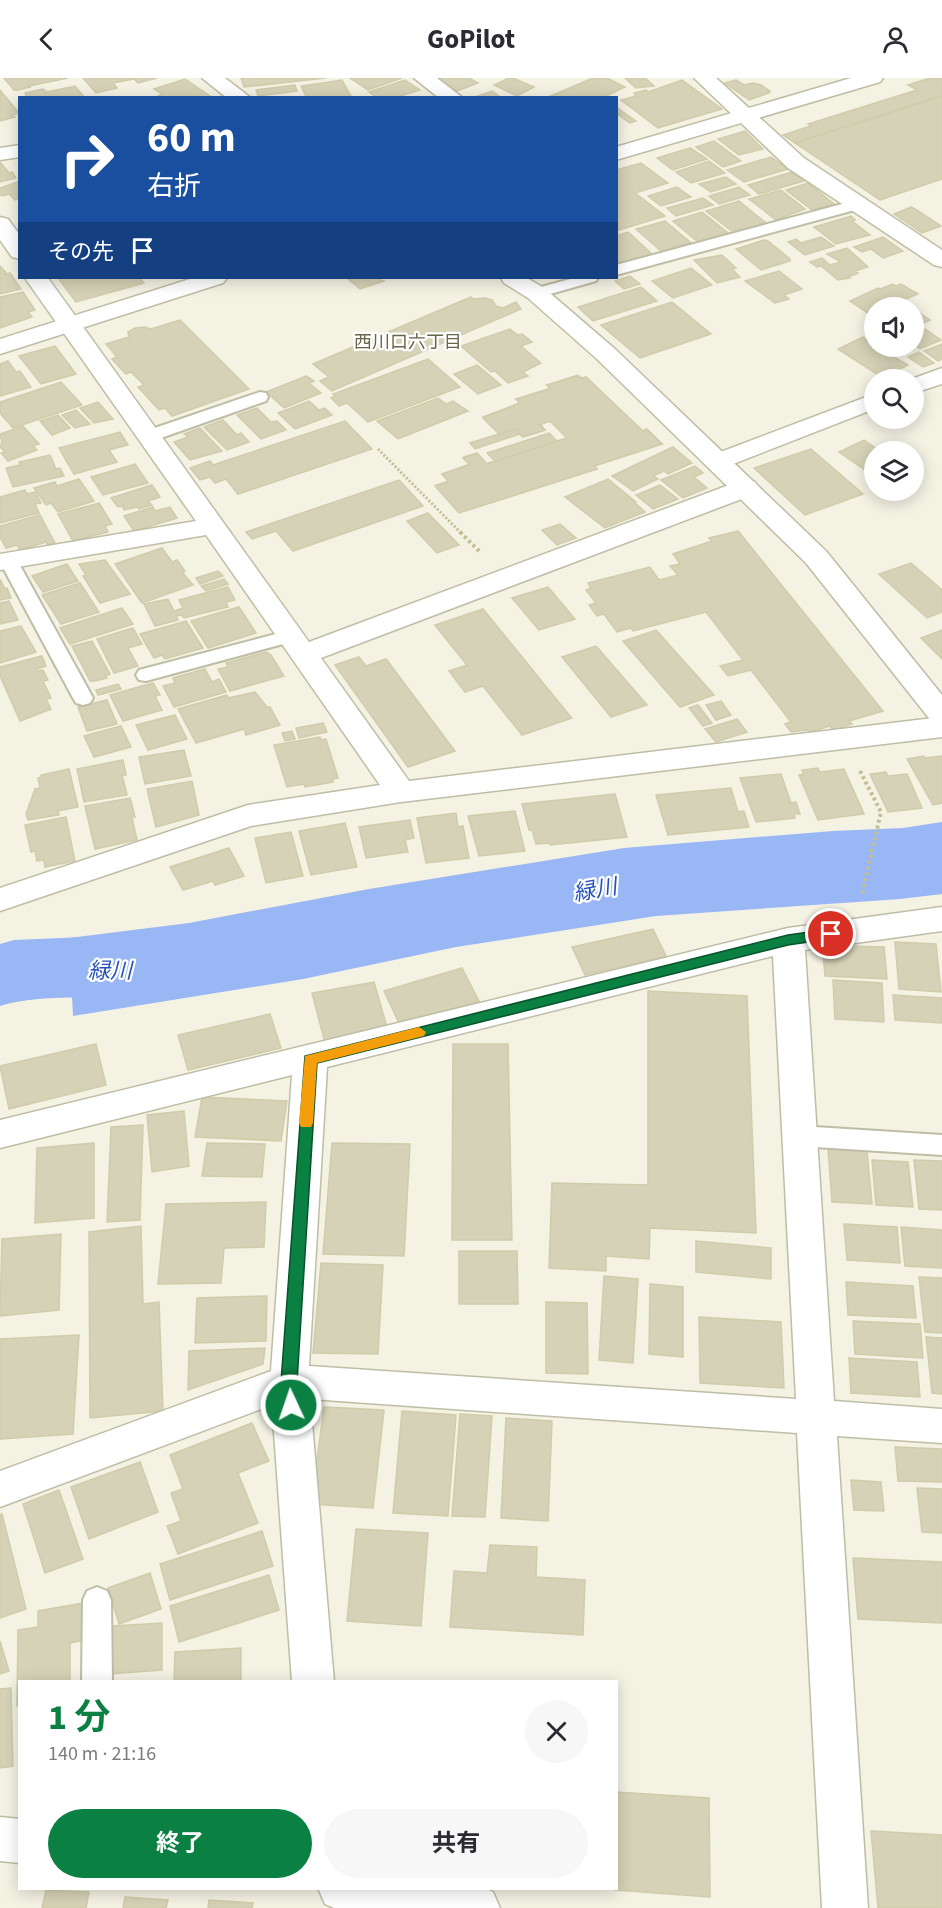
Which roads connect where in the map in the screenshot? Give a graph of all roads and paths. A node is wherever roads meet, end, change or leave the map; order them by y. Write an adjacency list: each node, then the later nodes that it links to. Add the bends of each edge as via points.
1 (212, 78): 5 (street)
2 (424, 78): 6 (street)
3 (704, 78): 7 (street)
4 (873, 78): 7 (street)
5 (238, 96)
6 (450, 96)
7 (746, 115): 9 (street); 11 (street, via 796,163)
8 (18, 151): 10 (street)
9 (618, 153)
10 (0, 154)
11 (857, 205): 14 (street); 15 (lane)
12 (0, 224): 13 (street)
13 (18, 249)
14 (942, 260)
15 (618, 269)
16 (38, 279): 21 (street)
17 (212, 279): 21 (street)
18 (514, 279): 20 (street)
19 (586, 279): 20 (lane)
20 (536, 293): 29 (street)
21 (70, 324): 22 (street); 27 (street)
22 (0, 347)
23 (942, 375): 24 (street)
24 (924, 382)
25 (260, 397): 27 (lane)
26 (864, 405): 29 (street)
27 (149, 436): 31 (street)
28 (378, 449): 33 (path)
29 (718, 461): 30 (street)
30 (746, 488): 33 (street); 37 (street, via 816,557)
31 (214, 526): 32 (street); 34 (street)
32 (4, 561): 36 (lane)
33 (507, 578): 34 (street)
34 (298, 645): 35 (lane); 40 (street)
35 (147, 675)
36 (83, 698)
37 (942, 715)
38 (942, 726): 40 (street)
39 (858, 768): 42 (path, via 881,813)
40 (401, 792): 41 (street, via 248,816)
41 (0, 900)
42 (860, 900)
43 (942, 919): 44 (street)
44 (788, 940): 45 (street); 47 (street)
45 (310, 1060): 46 (street); 49 (street)
46 (0, 1134)
47 (799, 1136): 48 (lane); 50 (street)
48 (942, 1145)
49 (289, 1382): 50 (street); 52 (street); 55 (street)
50 (817, 1416): 51 (street); 62 (street)
51 (942, 1426)
52 (0, 1489)
53 (97, 1600): 54 (lane)
54 (98, 1680)
55 (313, 1680)
56 (0, 1839): 57 (street)
57 (18, 1841)
58 (329, 1890): 60 (street)
59 (355, 1890): 61 (street)
60 (327, 1908)
61 (477, 1908)
62 (845, 1908)

